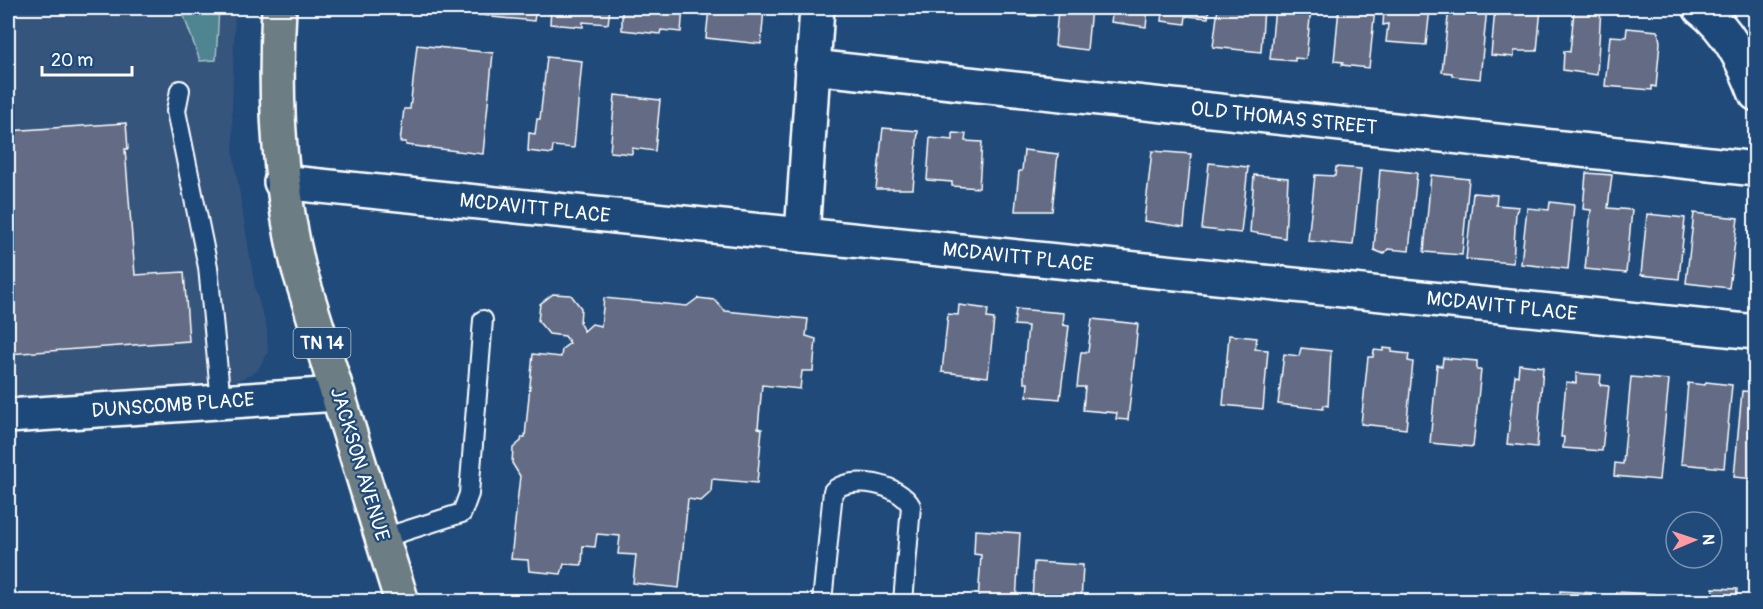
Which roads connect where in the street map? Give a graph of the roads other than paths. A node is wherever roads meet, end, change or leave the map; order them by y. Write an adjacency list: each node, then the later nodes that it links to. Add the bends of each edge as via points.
1 (279, 8): 8 (main road, JACKSON AVENUE / TN 14, via 276,78)
2 (817, 8): 4 (street)
3 (1700, 8): 6 (street, via 1729,39)
4 (812, 67): 7 (street, OLD THOMAS STREET); 9 (street)
5 (180, 90): 13 (lane, via 176,111 208,267)
6 (1755, 94)
7 (1755, 169)
8 (281, 182): 9 (street, MCDAVITT PLACE); 12 (main road, JACKSON AVENUE / TN 14, via 299,270)
9 (802, 235): 11 (street, MCDAVITT PLACE)
10 (483, 320): 15 (lane, via 470,494 462,513)
11 (1755, 332)
12 (338, 394): 13 (street, DUNSCOMB PLACE); 15 (main road, JACKSON AVENUE / TN 14)
13 (220, 402): 14 (street, DUNSCOMB PLACE)
14 (8, 416)
15 (382, 538): 16 (main road, JACKSON AVENUE / TN 14)
16 (402, 602)
17 (822, 602): 18 (lane, via 833,491 848,483 876,482 908,500 911,506)
18 (903, 602)

